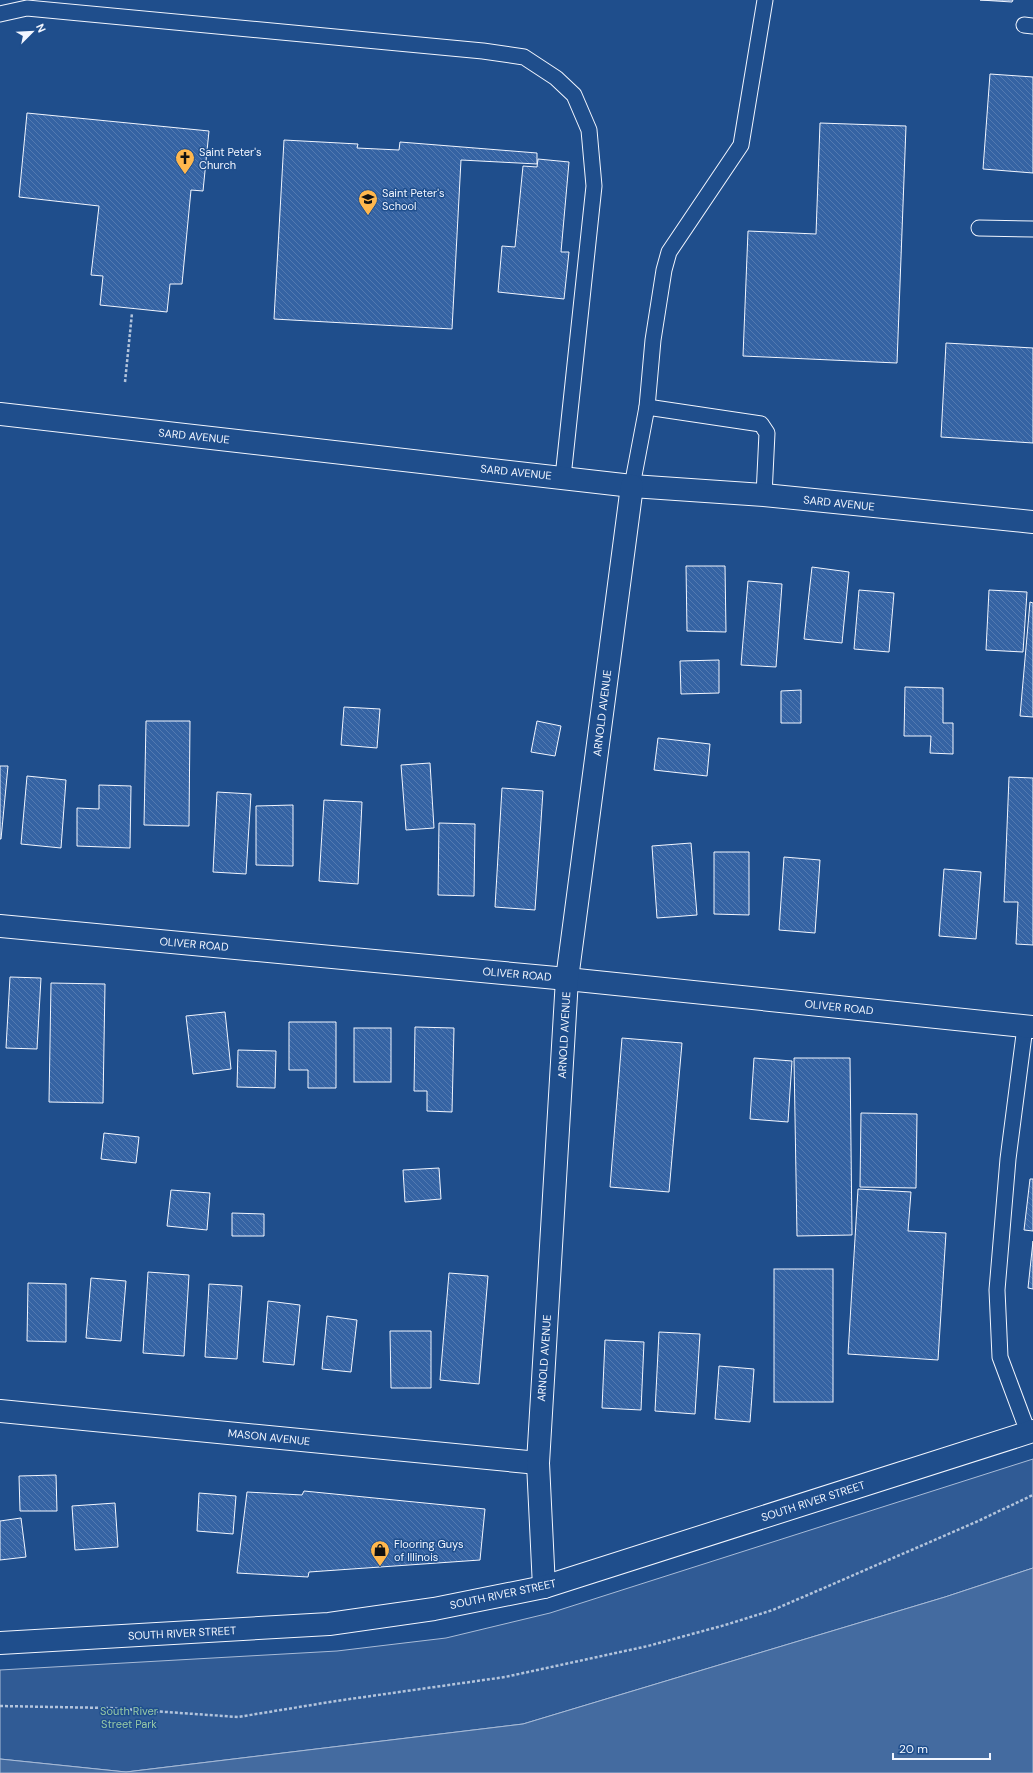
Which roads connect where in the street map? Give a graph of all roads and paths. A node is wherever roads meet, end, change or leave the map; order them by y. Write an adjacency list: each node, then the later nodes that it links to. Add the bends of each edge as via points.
1 (766, 0): 7 (lane, via 741,145 669,252 653,340)
2 (0, 14): 9 (lane, via 27,8 483,50 524,57 556,78 574,95 588,130 594,186)
3 (979, 228): 4 (lane)
4 (1033, 229)
5 (132, 313): 6 (path)
6 (124, 382)
7 (647, 407): 10 (lane); 11 (lane, via 761,424 767,433)
8 (0, 414): 9 (street, SARD AVENUE)
9 (563, 477): 10 (street, SARD AVENUE)
10 (632, 486): 11 (street, SARD AVENUE); 14 (street, ARNOLD AVENUE)
11 (764, 495): 12 (street, SARD AVENUE)
12 (1033, 522)
13 (0, 926): 14 (street, OLIVER ROAD)
14 (567, 979): 15 (street, OLIVER ROAD); 18 (street, ARNOLD AVENUE)
15 (1029, 1027): 17 (lane, via 1008,1159 997,1290 1000,1358)
16 (0, 1411): 18 (street, MASON AVENUE)
17 (1030, 1432): 20 (street, SOUTH RIVER STREET)
18 (538, 1463): 20 (street, ARNOLD AVENUE)
19 (1033, 1494): 22 (path, via 976,1522 773,1610 648,1646 505,1677 238,1717 109,1708)
20 (544, 1587): 21 (street, SOUTH RIVER STREET, via 434,1609 329,1624)
21 (0, 1643)
22 (0, 1706)

